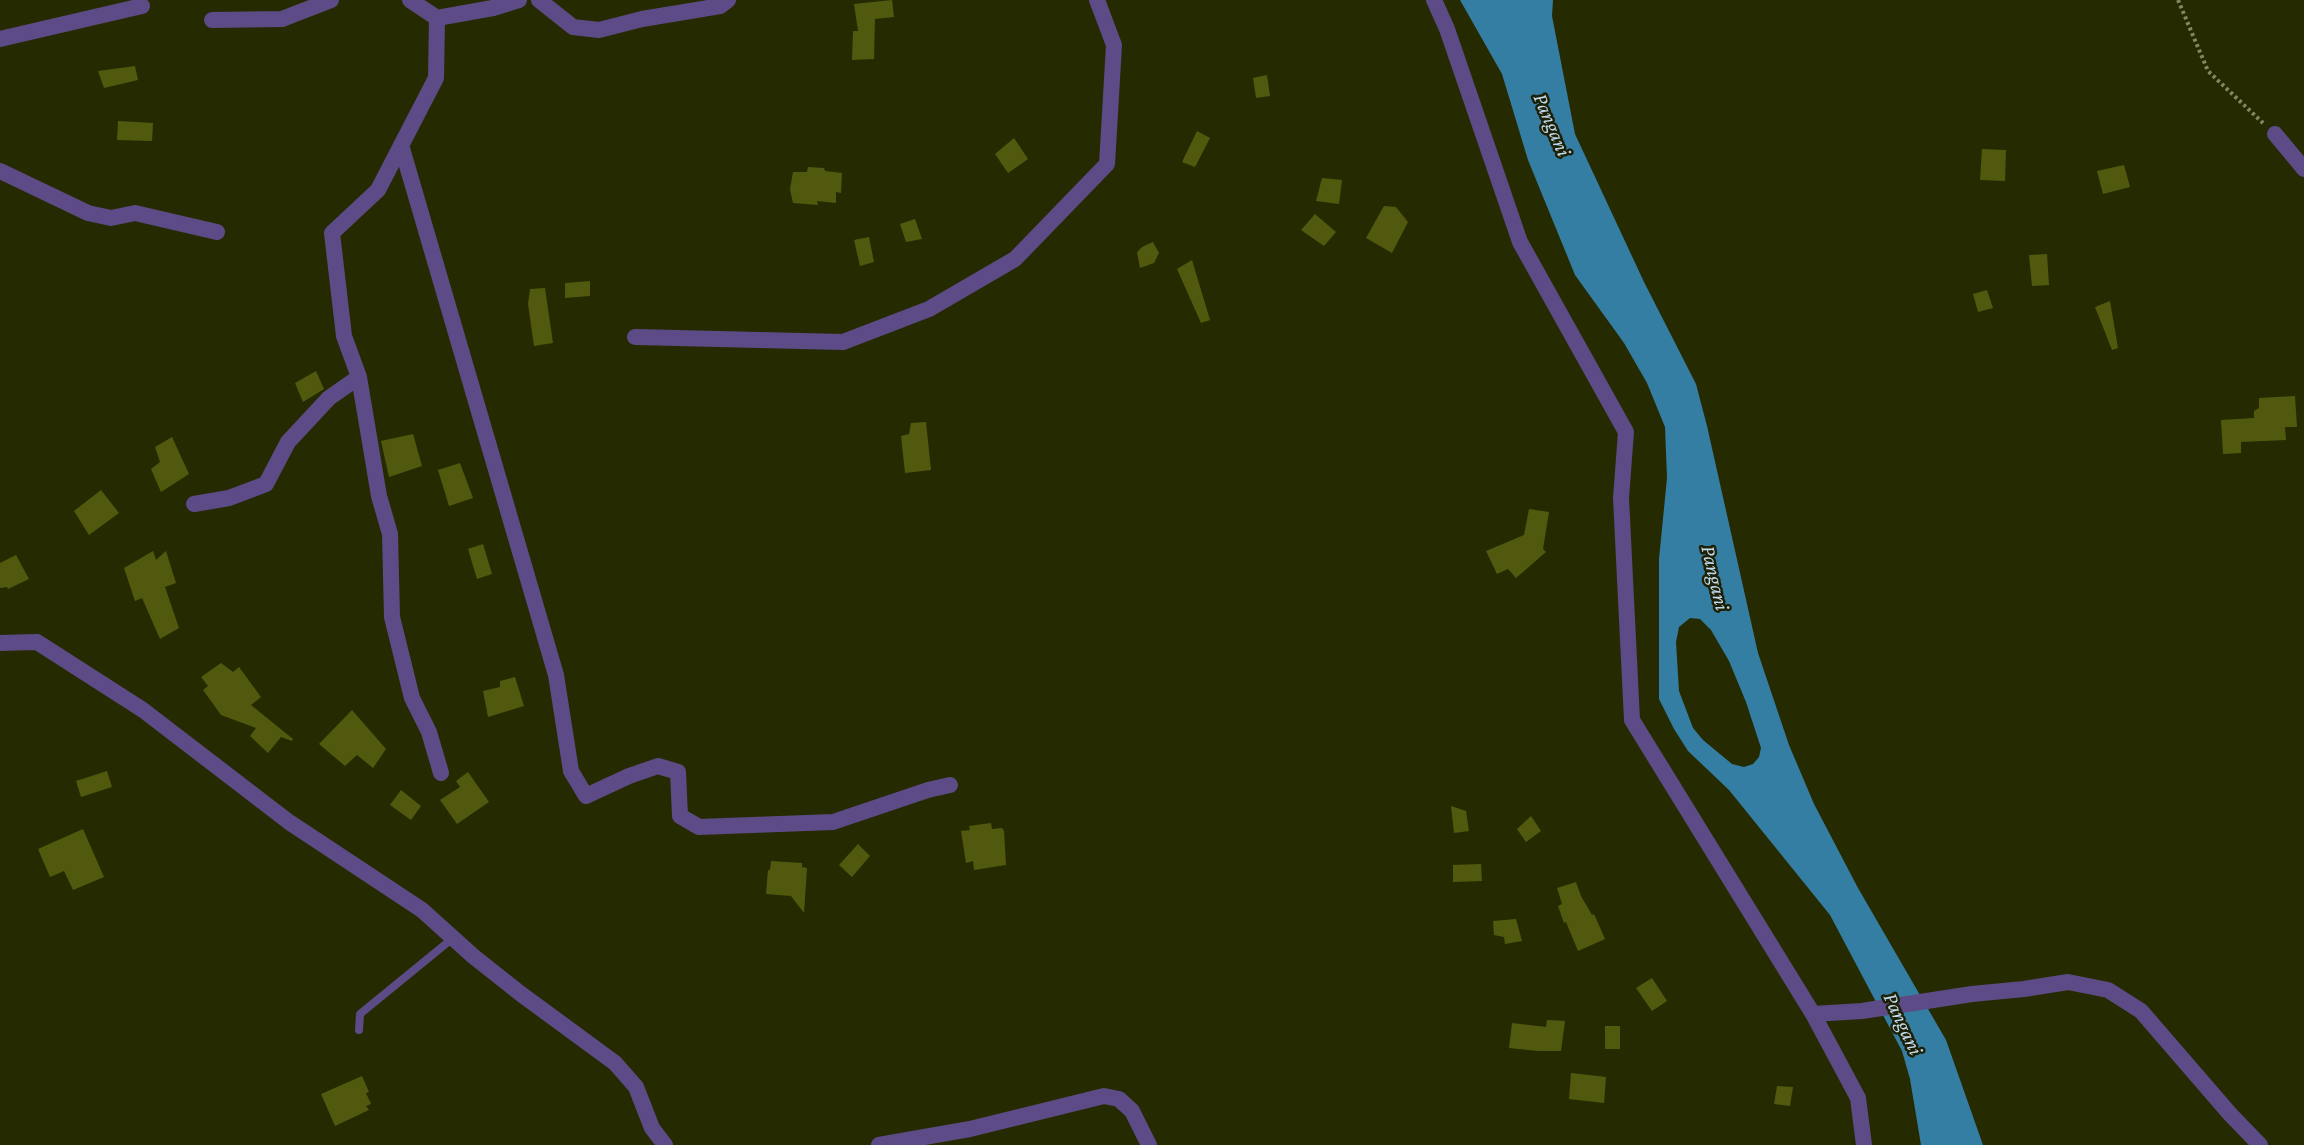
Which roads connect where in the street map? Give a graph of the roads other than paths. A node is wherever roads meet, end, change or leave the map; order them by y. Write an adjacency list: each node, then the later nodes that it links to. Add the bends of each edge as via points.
1 (331, 0): 10 (street, via 282,19)
2 (410, 0): 9 (street)
3 (519, 0): 9 (street)
4 (539, 0): 5 (street, via 573,27 599,30 720,6)
5 (728, 0)
6 (1097, 0): 17 (street, via 1114,45 1107,164 1016,259 929,309 843,342)
7 (1434, 0): 24 (street, via 1520,242 1626,432 1621,498 1632,720)
8 (142, 6): 11 (street)
9 (437, 18): 13 (street, via 436,78)
10 (212, 20)
11 (0, 39)
12 (2275, 134): 14 (street)
13 (401, 145): 18 (street, via 378,190 332,233 344,336); 22 (street, via 556,675 571,771 586,796 658,766 678,772 680,816 699,827 833,822)
14 (2304, 169)
15 (0, 171): 16 (street, via 88,213 111,218 135,213)
16 (217, 232)
17 (635, 337)
18 (358, 377): 19 (street, via 329,398 288,442 266,484 229,498); 21 (street, via 379,496 390,534 392,616 412,698 429,732)
19 (194, 504)
20 (0, 643): 23 (street, via 37,642 143,710 289,822 422,910)
21 (441, 773)
22 (950, 785)
23 (453, 938): 25 (lane, via 360,1014); 26 (street, via 520,994 615,1063 636,1087 652,1128)
24 (1813, 1014): 29 (street, via 1858,1098); 30 (street, via 1862,1011 2068,982 2108,990 2141,1011)
25 (359, 1030)
26 (665, 1145)
27 (879, 1145): 28 (street, via 1104,1096 1119,1099 1132,1111)
28 (1149, 1145)
29 (1864, 1145)
30 (2260, 1145)

